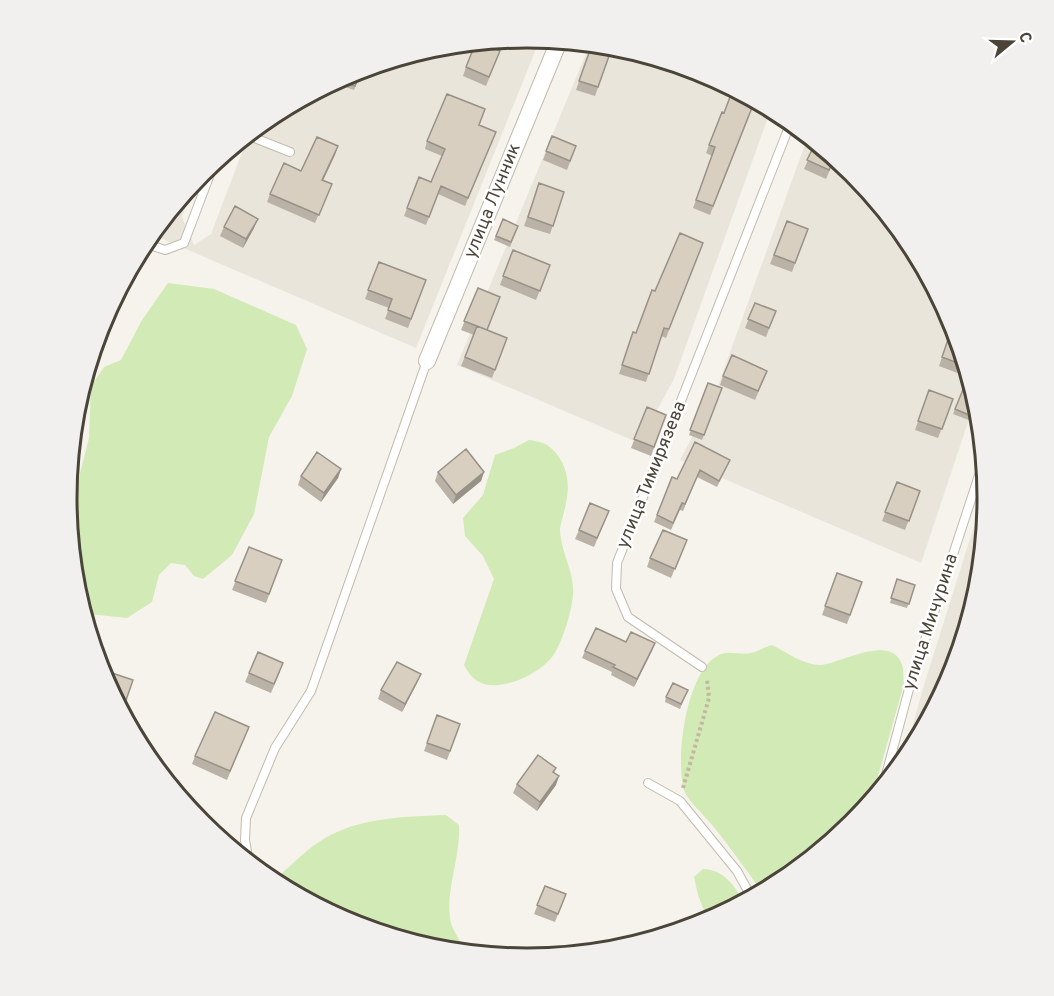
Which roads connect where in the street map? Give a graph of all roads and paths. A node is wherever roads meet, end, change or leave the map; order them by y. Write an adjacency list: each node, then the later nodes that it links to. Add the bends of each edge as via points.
1 (556, 49): 7 (street, улица Лунник)
2 (787, 131): 9 (lane, улица Тимирязева, via 617,563 616,588 628,617)
3 (256, 139): 4 (lane)
4 (290, 152)
5 (207, 182): 6 (lane, via 184,243 165,250)
6 (154, 246)
7 (427, 361): 13 (lane, via 311,691 275,748 246,818)
8 (976, 483): 10 (lane, улица Мичурина, via 909,689)
9 (702, 667): 12 (path, via 709,698)
10 (890, 764)
11 (648, 783): 12 (lane)
12 (680, 801): 14 (lane)
13 (247, 850)
14 (748, 890)

